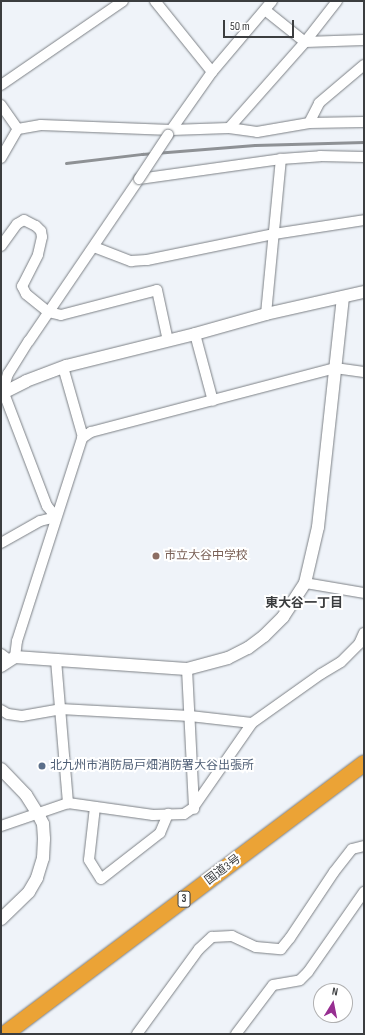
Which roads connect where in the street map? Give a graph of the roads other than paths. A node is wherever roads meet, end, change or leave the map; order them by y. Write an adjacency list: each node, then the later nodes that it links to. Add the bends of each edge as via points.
1 (123, 1): 10 (street)
2 (155, 1): 9 (street)
3 (272, 1): 5 (street)
4 (337, 1): 7 (street)
5 (265, 10): 7 (street); 9 (street)
6 (364, 40): 7 (street)
7 (305, 42): 14 (street)
8 (364, 66): 13 (street, via 319,103)
9 (212, 72): 16 (street)
10 (1, 85)
11 (1, 105): 15 (street)
12 (364, 122): 13 (street)
13 (309, 123): 14 (street, via 257,132)
14 (229, 128): 16 (street)
15 (18, 129): 16 (street, via 41,125); 18 (street)
16 (170, 133): 20 (street, bridge)
17 (364, 157): 19 (street, via 320,156)
18 (1, 158)
19 (281, 159): 20 (street); 22 (street)
20 (139, 178): 24 (street)
21 (364, 220): 22 (street)
22 (274, 234): 24 (street, via 147,260 131,261); 28 (street)
23 (1, 246): 27 (street, via 17,224 24,220 41,231 38,254 22,286 26,294)
24 (94, 247): 27 (street)
25 (364, 292): 26 (street)
26 (343, 297): 28 (street); 32 (street)
27 (48, 312): 30 (street, via 61,315 157,290); 34 (street, via 8,374)
28 (266, 314): 29 (street)
29 (195, 334): 30 (street); 35 (street)
30 (168, 341): 31 (street)
31 (63, 367): 34 (street); 36 (street)
32 (335, 368): 33 (street); 35 (street); 39 (street, via 318,527)
33 (364, 372)
34 (2, 393): 37 (street, via 47,506)
35 (213, 401): 36 (street, via 91,432)
36 (83, 437): 37 (street)
37 (56, 517): 38 (street, via 40,521); 42 (street, via 17,641)
38 (1, 543)
39 (306, 583): 40 (street); 44 (street, via 283,616 248,648 228,658)
40 (364, 593)
41 (364, 633): 48 (street, via 359,644 342,662)
42 (7, 659): 43 (street)
43 (56, 660): 44 (street); 45 (street)
44 (187, 670): 47 (street)
45 (60, 709): 46 (street, via 22,716); 47 (street); 51 (street)
46 (1, 710)
47 (190, 716): 48 (street); 53 (street)
48 (252, 723): 53 (street)
49 (364, 767): 60 (highway, 国道3号 / 3); 61 (highway, 国道3号 / 3)
50 (3, 774): 54 (street, via 26,795)
51 (68, 803): 52 (street); 54 (street)
52 (95, 807): 55 (street, via 153,815); 55 (street, via 90,860 101,879 160,833)
53 (194, 809): 55 (street, via 184,814)
54 (38, 814): 56 (street); 59 (street, via 43,824 44,839 43,858 37,878 28,892)
55 (168, 814)
56 (1, 826)
57 (364, 846): 62 (street, via 352,849 281,949 256,947 232,936 212,937 199,949)
58 (364, 892): 63 (street, via 308,972 300,980 273,985)
59 (1, 919)
60 (5, 1034)
61 (18, 1034)
62 (137, 1034)
63 (236, 1034)

